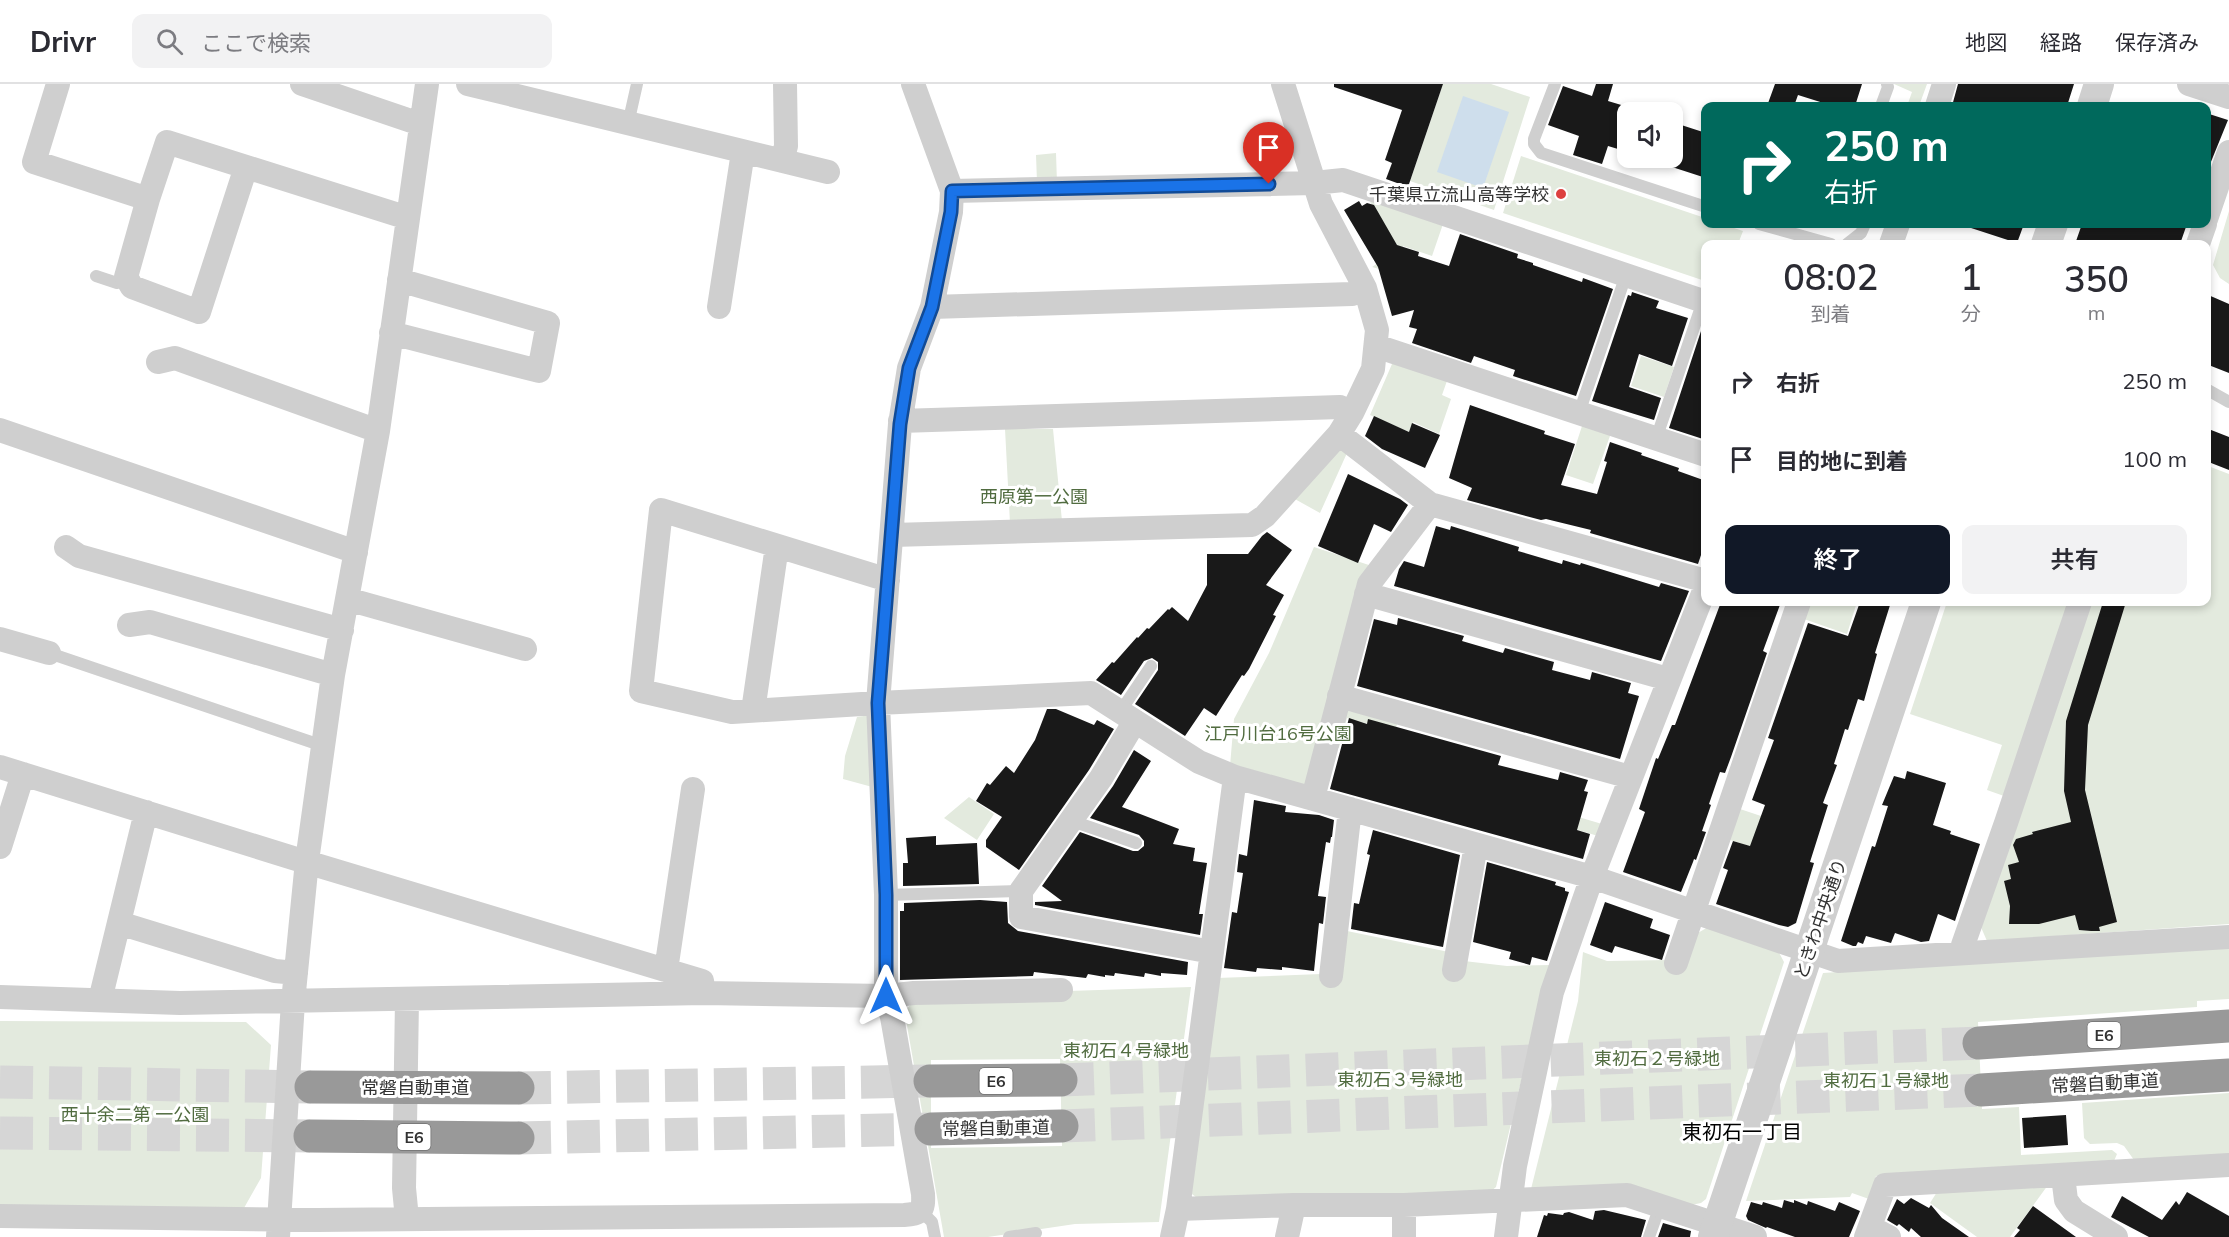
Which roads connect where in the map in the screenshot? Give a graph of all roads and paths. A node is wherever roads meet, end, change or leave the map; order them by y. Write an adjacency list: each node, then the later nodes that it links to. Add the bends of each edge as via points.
1 (58, 84): 27 (street, via 34,162)
2 (302, 84): 18 (street)
3 (427, 84): 18 (street)
4 (468, 84): 19 (street)
5 (637, 84): 19 (lane)
6 (785, 84): 22 (street, via 786,146)
7 (914, 84): 26 (street)
8 (1283, 84): 25 (street)
9 (1555, 84): 29 (lane, via 1534,139 1541,153)
10 (1887, 84): 15 (lane)
11 (1944, 84): 16 (street)
12 (2099, 84): 17 (street)
13 (2189, 84): 14 (street)
14 (2229, 97)
15 (1882, 102)
16 (1938, 102)
17 (2093, 102)
18 (420, 124): 30 (street)
19 (628, 124): 20 (street)
20 (743, 152): 22 (street); 41 (street)
21 (2229, 152): 28 (street)
22 (782, 161): 24 (street)
23 (246, 167): 27 (street, via 167,142); 30 (street); 37 (street, via 199,312 132,287)
24 (828, 172)
25 (1314, 183): 26 (street); 35 (street, via 1343,180); 39 (street)
26 (952, 191): 42 (street)
27 (148, 199): 37 (street)
28 (2211, 204)
29 (1701, 205)
30 (408, 218): 38 (street)
31 (1774, 228): 33 (lane)
32 (1864, 228): 34 (lane)
33 (1817, 240)
34 (1852, 240)
35 (1626, 275): 40 (street); 49 (lane)
36 (96, 276): 37 (lane, via 117,284)
37 (128, 280)
38 (399, 280): 44 (street); 44 (street, via 549,323 539,371)
39 (1365, 288): 42 (street, via 1352,294); 45 (street, via 1377,330)
40 (1701, 301)
41 (719, 307)
42 (932, 307): 50 (street, via 909,368)
43 (1701, 311): 54 (lane)
44 (392, 333): 53 (street)
45 (1376, 346): 49 (street); 51 (street, via 1373,369)
46 (158, 362): 53 (street, via 175,358)
47 (2211, 392): 48 (lane)
48 (2229, 402)
49 (1579, 413): 54 (street)
50 (900, 422): 51 (street, via 1340,407); 57 (street)
51 (1346, 424): 56 (street); 57 (street, via 1265,516 1252,525)
52 (0, 430): 60 (street)
53 (378, 431): 60 (street)
54 (1656, 439): 55 (street)
55 (1701, 453)
56 (1430, 504): 61 (street); 63 (street, via 1369,584)
57 (891, 535): 62 (street)
58 (777, 546): 62 (street); 79 (street); 79 (street, via 661,510 640,691 732,712)
59 (66, 548): 70 (street, via 79,556)
60 (356, 552): 65 (street)
61 (1701, 579)
62 (888, 580): 78 (street)
63 (1366, 594): 76 (street); 77 (street)
64 (1701, 598): 76 (street)
65 (347, 599): 70 (street); 72 (street)
66 (1798, 606): 98 (street)
67 (1925, 606): 101 (street, ときわ中央通り)
68 (2079, 606): 103 (street)
69 (129, 626): 75 (street, via 150,622)
70 (342, 630): 75 (street)
71 (0, 639): 73 (street)
72 (525, 649)
73 (49, 653): 81 (lane)
74 (1151, 666): 80 (lane)
75 (333, 675): 81 (street)
76 (1668, 679): 85 (street)
77 (1339, 696): 85 (street); 87 (street)
78 (878, 703): 79 (street); 80 (street, via 1091,693); 97 (street)
79 (753, 711)
80 (1127, 716): 84 (street, via 1199,762); 90 (street, via 1101,778)
81 (323, 746): 94 (street)
82 (0, 767): 83 (street)
83 (23, 774): 89 (street); 93 (street)
84 (1235, 777): 87 (street); 102 (street)
85 (1630, 777): 95 (street)
86 (693, 789): 105 (street)
87 (1313, 798): 88 (street)
88 (1350, 809): 92 (street); 108 (street)
89 (146, 812): 94 (street); 99 (street)
90 (1072, 821): 91 (lane); 96 (street)
91 (1136, 843)
92 (1476, 845): 95 (street); 106 (street)
93 (0, 847)
94 (307, 861): 105 (street); 107 (street)
95 (1592, 877): 98 (street); 130 (street, via 1552,992)
96 (1021, 891): 97 (lane); 102 (street, via 1021,917)
97 (886, 895): 111 (street)
98 (1694, 912): 101 (street); 104 (street)
99 (119, 923): 107 (street, via 275,971); 113 (street)
100 (2229, 937): 103 (street)
101 (1809, 951): 103 (street, via 1838,961); 140 (street, ときわ中央通り)
102 (1212, 952): 134 (street)
103 (1963, 953)
104 (1676, 963)
105 (666, 970): 110 (street, via 702,981)
106 (1454, 970)
107 (296, 973): 115 (street)
108 (1331, 976)
109 (1061, 990): 111 (street)
110 (704, 993): 111 (street); 114 (street)
111 (886, 996): 135 (street, via 923,1194)
112 (0, 997): 113 (street)
113 (100, 1000): 115 (street)
114 (407, 1000): 115 (street); 137 (street)
115 (293, 1002): 138 (street)
116 (2229, 1026): 117 (highway, E6)
117 (1979, 1043)
118 (2229, 1075): 123 (highway, 常磐自動車道)
119 (1061, 1080): 120 (highway, E6)
120 (930, 1082)
121 (311, 1087): 122 (highway, 常磐自動車道)
122 (518, 1088)
123 (1981, 1090)
124 (1062, 1126): 125 (highway, 常磐自動車道)
125 (931, 1129)
126 (310, 1136): 127 (highway, E6)
127 (518, 1138)
128 (2228, 1167): 129 (street)
129 (2063, 1176): 142 (street, via 1885,1185); 143 (street, via 2066,1200 2074,1211)
130 (1510, 1201): 132 (street); 133 (street, via 1627,1195); 149 (street)
131 (1294, 1205): 132 (street); 134 (street); 147 (street)
132 (1404, 1205): 148 (street)
133 (1660, 1206): 140 (street); 150 (lane)
134 (1178, 1209): 146 (street)
135 (921, 1211): 139 (street, via 904,1215); 144 (lane, via 932,1222)
136 (0, 1216): 138 (street)
137 (407, 1219): 138 (street); 139 (street)
138 (279, 1228)
139 (612, 1228)
140 (1715, 1231): 151 (street)
141 (1036, 1233): 145 (lane)
142 (1875, 1234)
143 (2114, 1236)
144 (934, 1237)
145 (1009, 1237)
146 (1172, 1237)
147 (1287, 1237)
148 (1404, 1237)
149 (1506, 1237)
150 (1649, 1237)
151 (1755, 1237)

